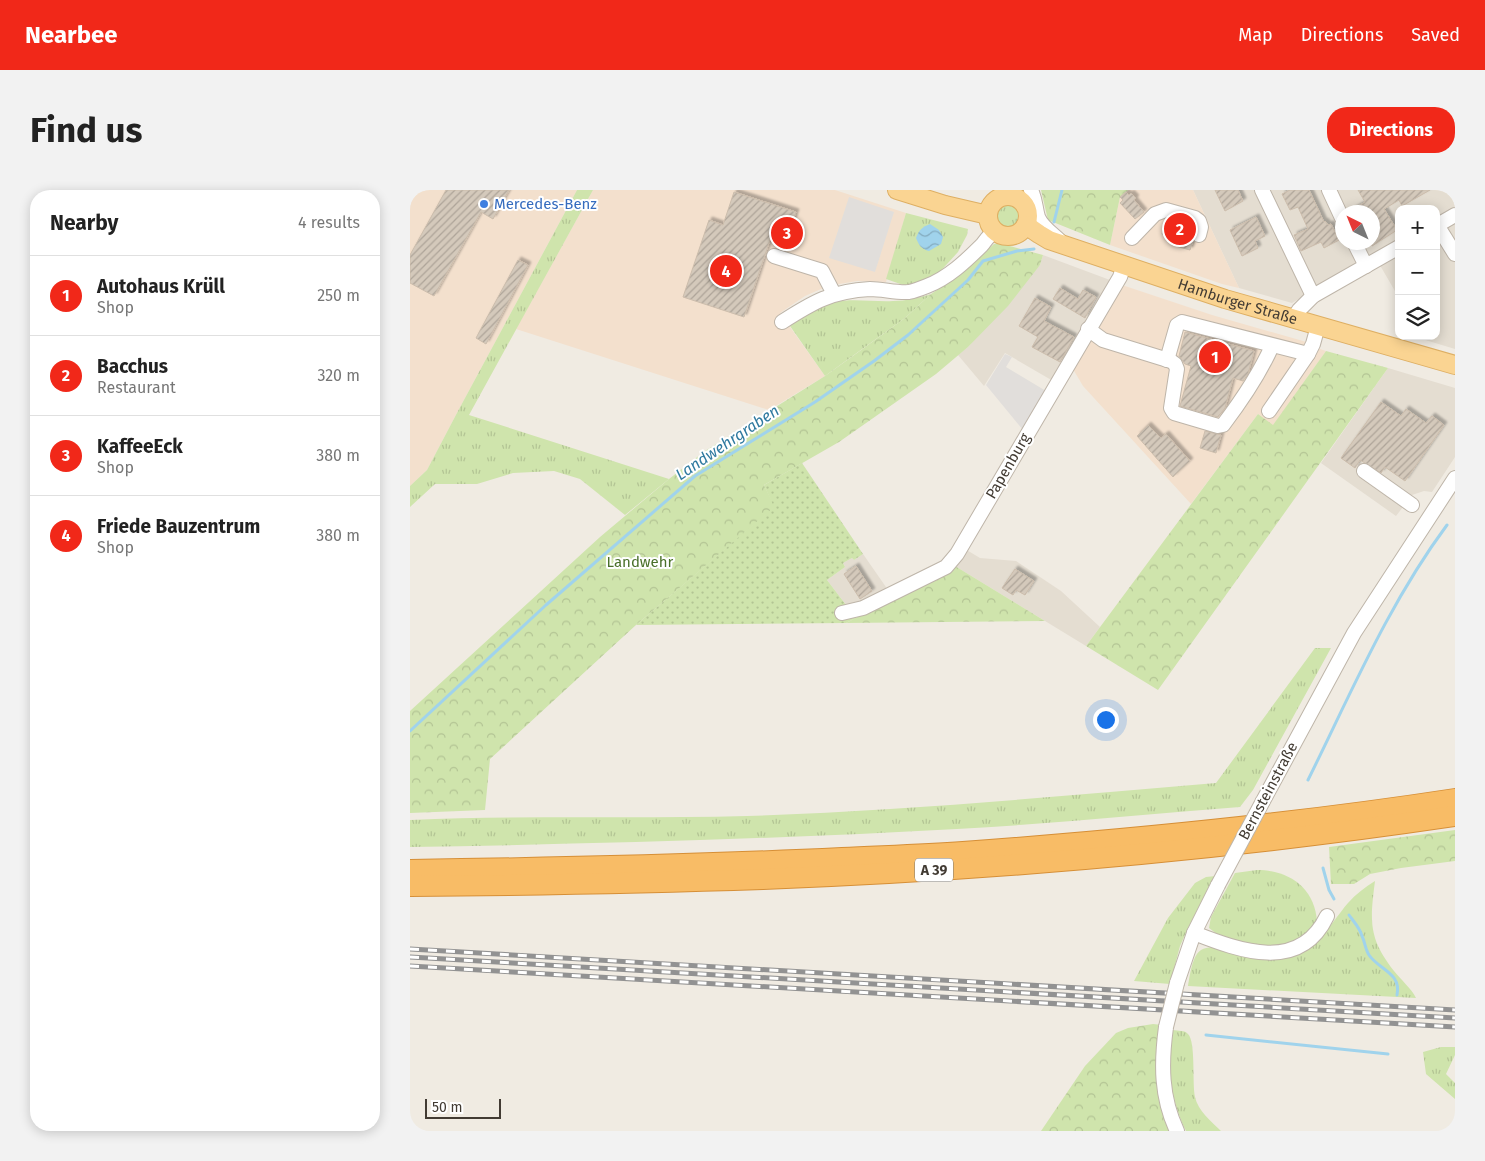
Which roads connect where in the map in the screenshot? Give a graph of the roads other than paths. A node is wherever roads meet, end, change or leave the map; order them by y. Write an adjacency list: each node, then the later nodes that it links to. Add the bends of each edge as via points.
1 (897, 190): 7 (main road)
2 (1030, 190): 15 (street, via 1042,224)
3 (1262, 190): 23 (street)
4 (1329, 190): 6 (street)
5 (1009, 193): 7 (main road, via 993,203); 10 (main road, via 1026,206)
6 (1336, 205)
7 (988, 215): 11 (main road)
8 (1455, 215): 9 (street)
9 (1440, 224)
10 (1026, 225): 11 (main road, via 1014,235 1001,235); 15 (main road, Hamburger Straße, via 1049,240)
11 (995, 231): 22 (street, via 950,273 927,286 910,292 872,289)
12 (1440, 231): 18 (street)
13 (1199, 235): 14 (street, via 1202,227 1199,221 1166,210 1155,214)
14 (1132, 238)
15 (1066, 246): 20 (main road, Hamburger Straße)
16 (1395, 249): 21 (street)
17 (1358, 250): 21 (street)
18 (1455, 254)
19 (774, 256): 22 (street, via 822,271)
20 (1124, 266): 24 (main road, Hamburger Straße); 27 (street, Papenburg)
21 (1366, 266): 23 (street)
22 (834, 294): 25 (street)
23 (1313, 296): 24 (street)
24 (1293, 319): 26 (main road, Hamburger Straße)
25 (782, 322)
26 (1318, 326): 29 (street); 31 (main road, Hamburger Straße)
27 (1088, 329): 30 (street, via 1103,340); 36 (street, Papenburg, via 957,554 946,567 862,608)
28 (1272, 346): 29 (street); 30 (street, via 1182,322 1178,325); 30 (street, via 1256,378 1223,425 1218,426 1174,413 1171,408 1177,369)
29 (1308, 354): 32 (street)
30 (1167, 360)
31 (1455, 365)
32 (1269, 411)
33 (1364, 471): 35 (street)
34 (1455, 478): 42 (street, Bernsteinstraße, bridge, via 1354,633)
35 (1412, 505)
36 (842, 613)
37 (1455, 800): 39 (highway, A 39, via 1240,827 960,852 760,862)
38 (1455, 816): 40 (highway, A 39, via 1188,850 959,868 754,879)
39 (410, 870)
40 (410, 886)
41 (1327, 916): 42 (street, via 1312,939 1280,952 1249,951)
42 (1194, 933): 43 (street, Bernsteinstraße, bridge, via 1177,983 1162,1054 1163,1082)
43 (1177, 1131)

